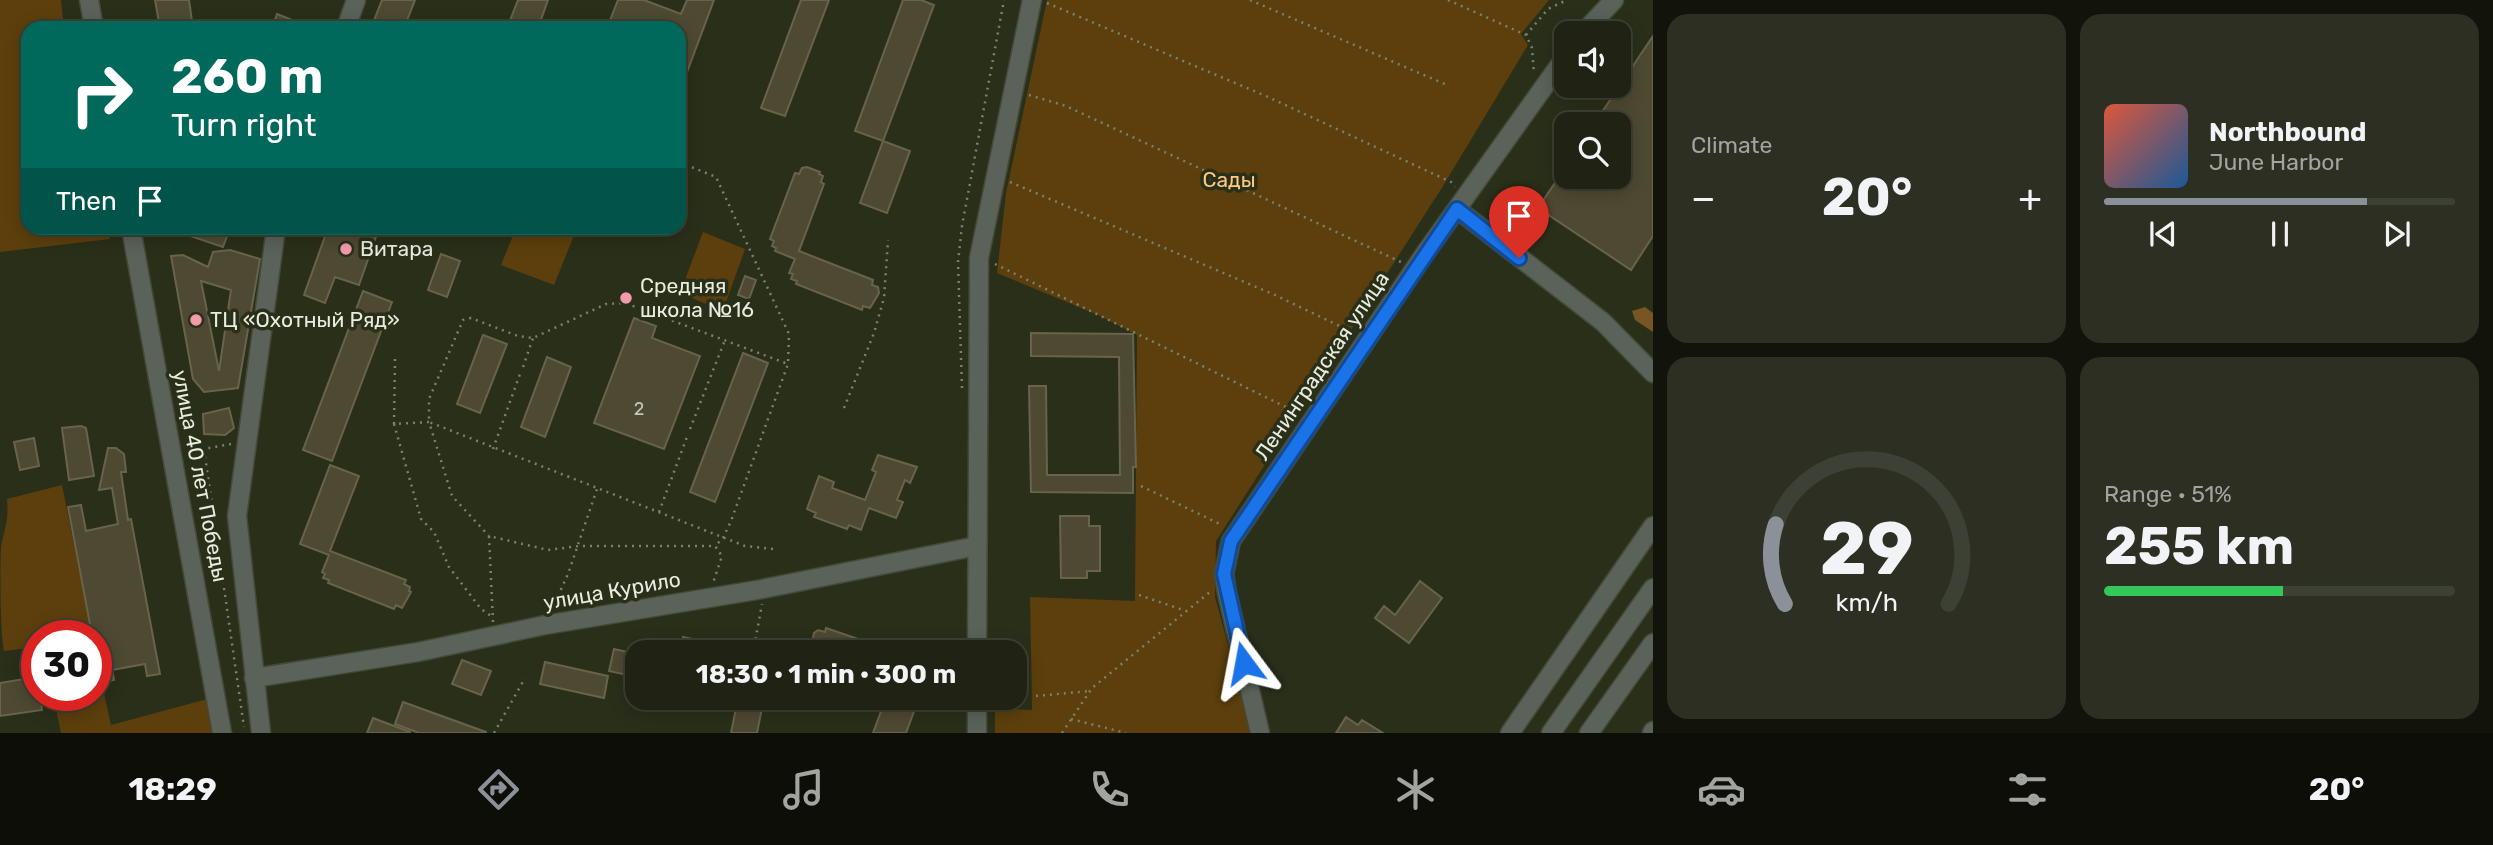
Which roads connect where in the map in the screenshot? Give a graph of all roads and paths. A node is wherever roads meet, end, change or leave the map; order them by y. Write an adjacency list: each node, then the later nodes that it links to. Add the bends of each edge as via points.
1 (89, 0): 9 (street)
2 (356, 0): 10 (street)
3 (1032, 0): 15 (street)
4 (1037, 0): 19 (path, via 1256,91 1451,181)
5 (1250, 0): 14 (path)
6 (1448, 0): 12 (path)
7 (1567, 0): 12 (path, via 1548,9)
8 (1614, 0): 11 (street)
9 (93, 21)
10 (348, 21)
11 (1594, 21)
12 (1526, 35): 16 (path, via 1532,48)
13 (1554, 73): 16 (street, Ленинградская улица)
14 (1447, 85)
15 (1013, 90): 18 (street); 24 (path, via 1077,111)
16 (1536, 99): 19 (street, Ленинградская улица)
17 (686, 165): 29 (path, via 716,177 789,334)
18 (994, 175): 23 (street); 26 (path)
19 (1461, 204): 24 (street, Ленинградская улица); 31 (street, via 1603,322)
20 (132, 235): 69 (street, улица 40 лет Победы)
21 (275, 235): 63 (street, улица 40 лет Победы, via 237,516)
22 (888, 240): 33 (path, via 884,298)
23 (979, 258): 35 (path, via 1157,341); 50 (street)
24 (1415, 269): 26 (street, Ленинградская улица)
25 (533, 338): 27 (path, via 606,304 625,303); 30 (path); 34 (path, via 471,318 463,320 429,400)
26 (1367, 339): 35 (street, Ленинградская улица)
27 (725, 341): 29 (path); 37 (path)
28 (395, 359): 36 (path)
29 (788, 364): 46 (path)
30 (523, 367)
31 (1653, 373)
32 (520, 374): 40 (path)
33 (844, 408)
34 (429, 422): 36 (path); 40 (path); 45 (path, via 453,496)
35 (1314, 422): 47 (street, Ленинградская улица)
36 (394, 424): 59 (path, via 421,519 434,532 449,567)
37 (690, 429)
38 (687, 437): 43 (path)
39 (234, 443): 70 (path, via 204,449)
40 (492, 449): 42 (path)
41 (1140, 486): 47 (path, via 1218,522)
42 (597, 489): 43 (path); 48 (path)
43 (659, 512): 46 (path)
44 (1653, 526): 77 (street)
45 (489, 536): 48 (path, via 548,550); 59 (path)
46 (723, 537): 49 (path); 51 (path, via 745,546)
47 (1233, 538): 52 (street, Ленинградская улица)
48 (579, 546): 49 (path); 58 (path)
49 (715, 546): 56 (path, via 722,556)
50 (977, 546): 54 (street, улица Курило); 61 (street)
51 (773, 549)
52 (1225, 580): 57 (path); 76 (street, Ленинградская улица)
53 (1653, 588): 78 (street)
54 (765, 589): 56 (street, улица Курило); 60 (path)
55 (1139, 595): 57 (path)
56 (709, 597): 58 (street, улица Курило)
57 (1186, 611): 65 (path)
58 (545, 625): 59 (street, улица Курило)
59 (494, 626): 63 (street, улица Курило, via 418,652)
60 (755, 640)
61 (977, 640)
62 (1653, 643): 79 (street)
63 (254, 678): 71 (street, улица 40 лет Победы)
64 (525, 678): 72 (path)
65 (1090, 691): 66 (path); 68 (path)
66 (1036, 696)
67 (977, 710): 73 (street)
68 (1071, 719): 74 (path); 75 (path)
69 (222, 733)
70 (244, 733)
71 (261, 733)
72 (494, 733)
73 (977, 733)
74 (1062, 733)
75 (1126, 733)
76 (1260, 733)
77 (1510, 733)
78 (1551, 733)
79 (1589, 733)

